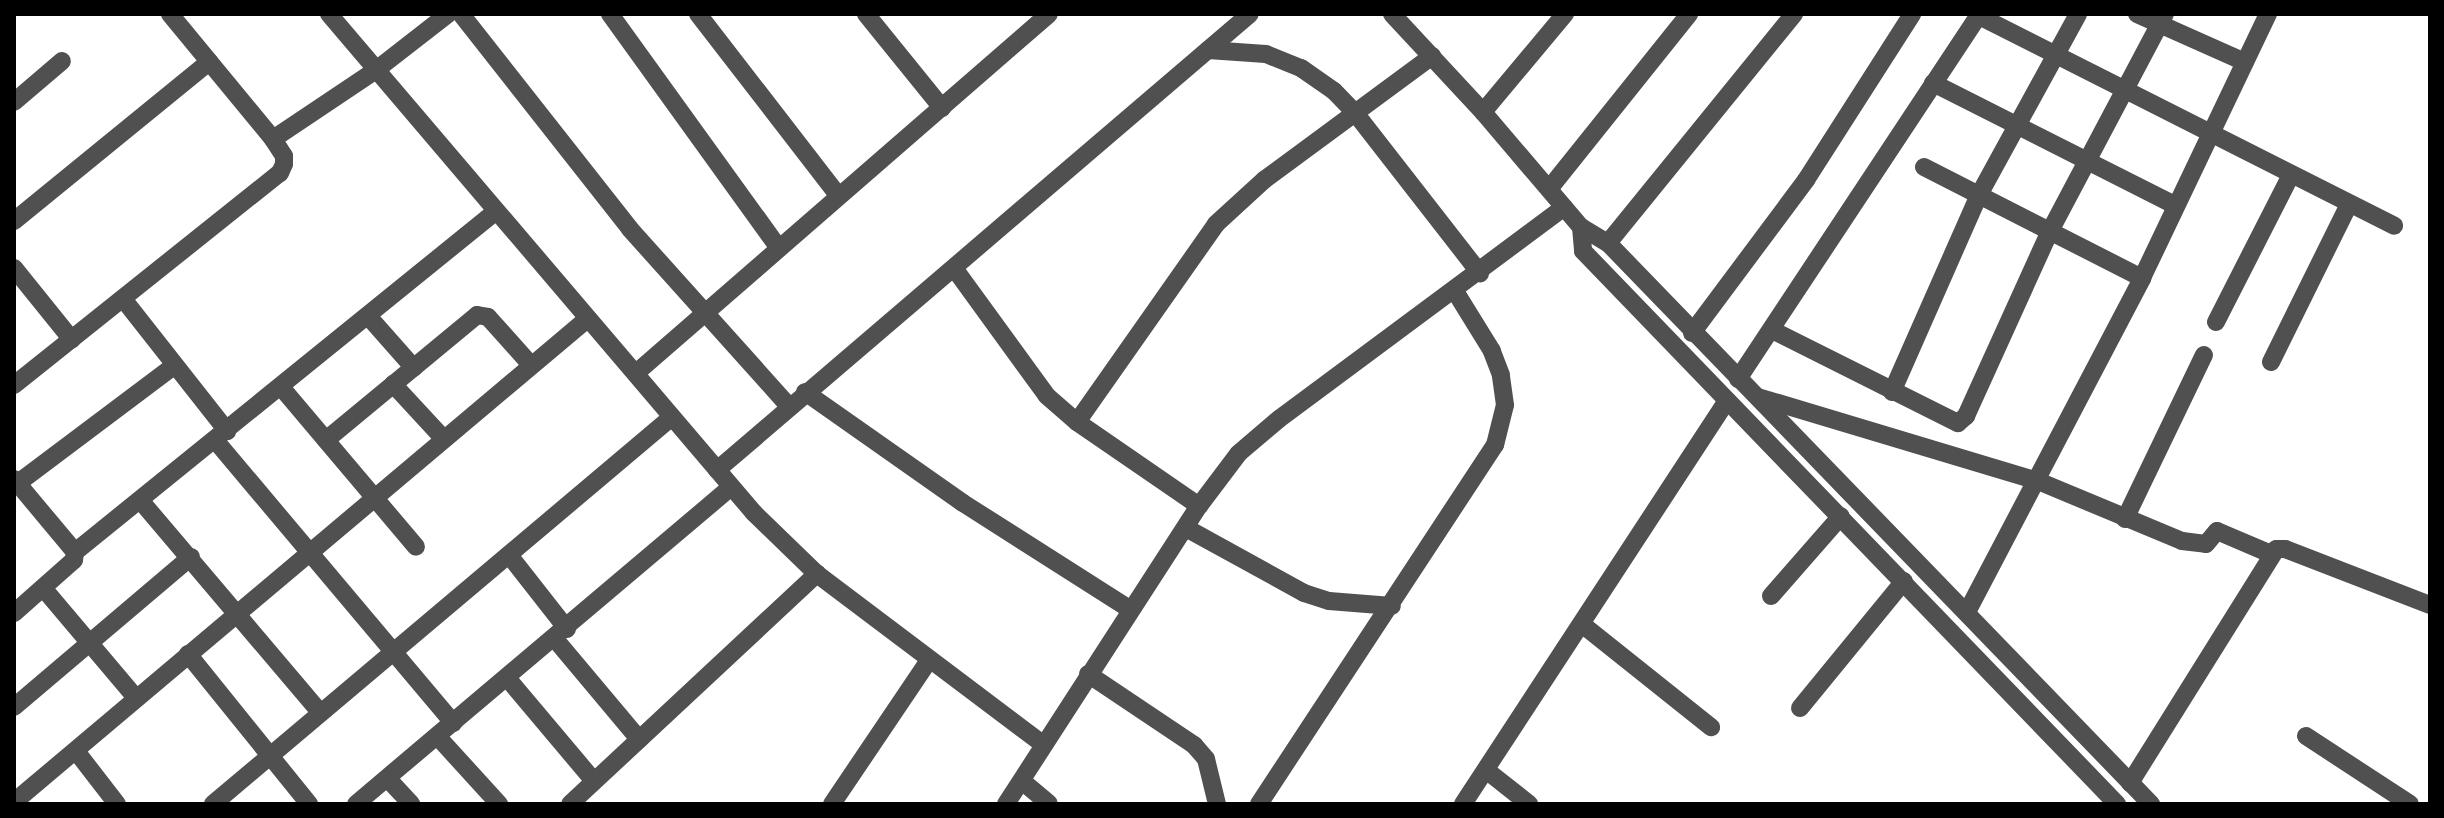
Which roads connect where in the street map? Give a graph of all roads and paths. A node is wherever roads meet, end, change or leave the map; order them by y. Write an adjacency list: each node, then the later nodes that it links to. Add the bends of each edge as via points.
1 (170, 14): 24 (street)
2 (329, 14): 26 (street)
3 (448, 14): 26 (street)
4 (610, 14): 51 (street)
5 (698, 14): 40 (street)
6 (866, 14): 30 (street)
7 (1049, 14): 30 (street)
8 (1250, 14): 20 (street)
9 (1392, 14): 22 (street)
10 (1565, 14): 31 (street)
11 (1689, 14): 39 (street)
12 (1794, 14): 50 (street)
13 (1912, 14): 63 (street, via 1806,180)
14 (2078, 14): 21 (street)
15 (2137, 14): 19 (street)
16 (2268, 14): 25 (street)
17 (1979, 15): 21 (street); 27 (street)
18 (470, 17): 58 (street, via 560,143)
19 (2162, 20): 25 (street); 28 (street)
20 (1208, 50): 32 (street, via 1266,54 1301,68); 53 (street)
21 (2056, 55): 28 (street); 33 (street)
22 (1432, 56): 31 (street); 32 (street)
23 (62, 61): 29 (street)
24 (209, 62): 35 (street); 46 (street)
25 (2245, 62): 34 (street)
26 (376, 70): 35 (street); 45 (street)
27 (1933, 83): 33 (street); 62 (street)
28 (2124, 92): 34 (street); 36 (street)
29 (14, 102)
30 (942, 108): 40 (street)
31 (1483, 112): 39 (street)
32 (1356, 114): 54 (street); 81 (street, via 1264,180 1216,224)
33 (2018, 126): 36 (street); 41 (street)
34 (2211, 136): 38 (street); 43 (street)
35 (273, 139): 57 (street, via 284,156 280,173)
36 (2087, 160): 43 (street); 49 (street)
37 (1924, 167): 41 (street)
38 (2291, 175): 42 (street); 61 (street)
39 (1549, 189): 44 (street)
40 (838, 195): 51 (street)
41 (1979, 195): 49 (street); 76 (street)
42 (2349, 204): 47 (street); 66 (street)
43 (2176, 206): 55 (street)
44 (1564, 207): 48 (street); 54 (street)
45 (495, 212): 59 (street); 60 (street)
46 (14, 221)
47 (2394, 226)
48 (1581, 227): 50 (street); 78 (street, via 1583,251)
49 (2049, 233): 55 (street); 76 (street, via 1966,416 1958,423 1949,421)
50 (1608, 243): 63 (street)
51 (778, 247): 58 (street)
52 (14, 268): 64 (street)
53 (954, 268): 75 (street); 81 (street, via 1047,396)
54 (1480, 273): 56 (street)
55 (2142, 278): 87 (street)
56 (1455, 291): 91 (street, via 1257,436); 106 (street, via 1501,375 1502,425 1495,445)
57 (124, 300): 64 (street); 67 (street)
58 (702, 313): 70 (street); 79 (street)
59 (368, 316): 69 (street); 74 (street)
60 (586, 320): 68 (street); 70 (street)
61 (2216, 322)
62 (1772, 330): 71 (street); 76 (street)
63 (1692, 333): 71 (street)
64 (72, 340): 73 (street)
65 (2204, 355): 93 (street)
66 (2271, 362)
67 (175, 365): 82 (street); 86 (street)
68 (531, 365): 69 (street, via 483,314); 83 (street)
69 (414, 368): 72 (street)
70 (636, 373): 80 (street)
71 (1738, 379): 77 (street)
72 (393, 384): 83 (street); 84 (street)
73 (14, 385)
74 (281, 387): 82 (street); 84 (street)
75 (805, 392): 79 (street); 107 (street, via 963,503)
76 (1892, 392)
77 (1755, 396): 87 (street); 109 (street)
78 (1727, 401): 92 (street); 111 (street)
79 (789, 406): 85 (street)
80 (672, 417): 85 (street); 99 (street)
81 (1077, 422): 91 (street)
82 (221, 436): 90 (street); 97 (street)
83 (444, 439): 89 (street)
84 (326, 440): 89 (street)
85 (717, 470): 88 (street)
86 (16, 481): 96 (street)
87 (2038, 481): 93 (street); 109 (street)
88 (730, 488): 101 (street); 112 (street)
89 (373, 498): 95 (street); 97 (street)
90 (140, 500): 96 (street); 100 (street)
91 (1199, 506): 94 (street)
92 (1841, 516): 102 (street); 104 (street)
93 (2125, 519): 98 (street, via 2200,544 2222,532)
94 (1186, 528): 106 (street, via 1304,593 1329,601); 107 (street)
95 (416, 547)
96 (75, 552): 103 (street, via 74,560)
97 (309, 553): 108 (street); 114 (street)
98 (2271, 554): 105 (street, via 2285,549); 135 (street)
99 (509, 555): 112 (street); 114 (street)
100 (191, 557): 108 (street); 113 (street)
101 (817, 574): 116 (street); 127 (street)
102 (1904, 581): 121 (street); 151 (street)
103 (44, 589): 110 (street); 113 (street)
104 (1771, 596)
105 (2430, 605)
106 (1392, 606): 148 (street)
107 (1131, 610): 117 (street)
108 (237, 611): 115 (street); 122 (street)
109 (1967, 612): 135 (street)
110 (14, 613)
111 (1583, 625): 124 (street); 131 (street)
112 (561, 634): 118 (street); 127 (street)
113 (90, 642): 119 (street); 120 (street)
114 (394, 652): 122 (street); 123 (street)
115 (188, 654): 119 (street); 130 (street)
116 (929, 660): 128 (street); 144 (street)
117 (1088, 674): 128 (street); 147 (street, via 1194,745 1206,759)
118 (508, 679): 123 (street); 133 (street)
119 (136, 698): 129 (street)
120 (14, 707)
121 (1800, 708)
122 (320, 712): 130 (street)
123 (453, 723): 126 (street)
124 (1711, 727)
125 (2306, 736): 153 (street)
126 (438, 737): 132 (street); 143 (street)
127 (639, 739): 133 (street)
128 (1044, 745): 134 (street)
129 (76, 751): 136 (street); 138 (street)
130 (270, 755): 139 (street); 140 (street)
131 (1486, 770): 149 (street); 150 (street)
132 (388, 779): 141 (street); 142 (street)
133 (594, 781): 137 (street)
134 (1022, 781): 145 (street); 146 (street)
135 (2130, 783): 152 (street)
136 (24, 800)
137 (574, 803)
138 (117, 804)
139 (213, 804)
140 (309, 804)
141 (356, 804)
142 (411, 804)
143 (499, 804)
144 (832, 804)
145 (1006, 804)
146 (1049, 804)
147 (1217, 804)
148 (1259, 804)
149 (1463, 804)
150 (1529, 804)
151 (2117, 804)
152 (2151, 804)
153 (2410, 804)

